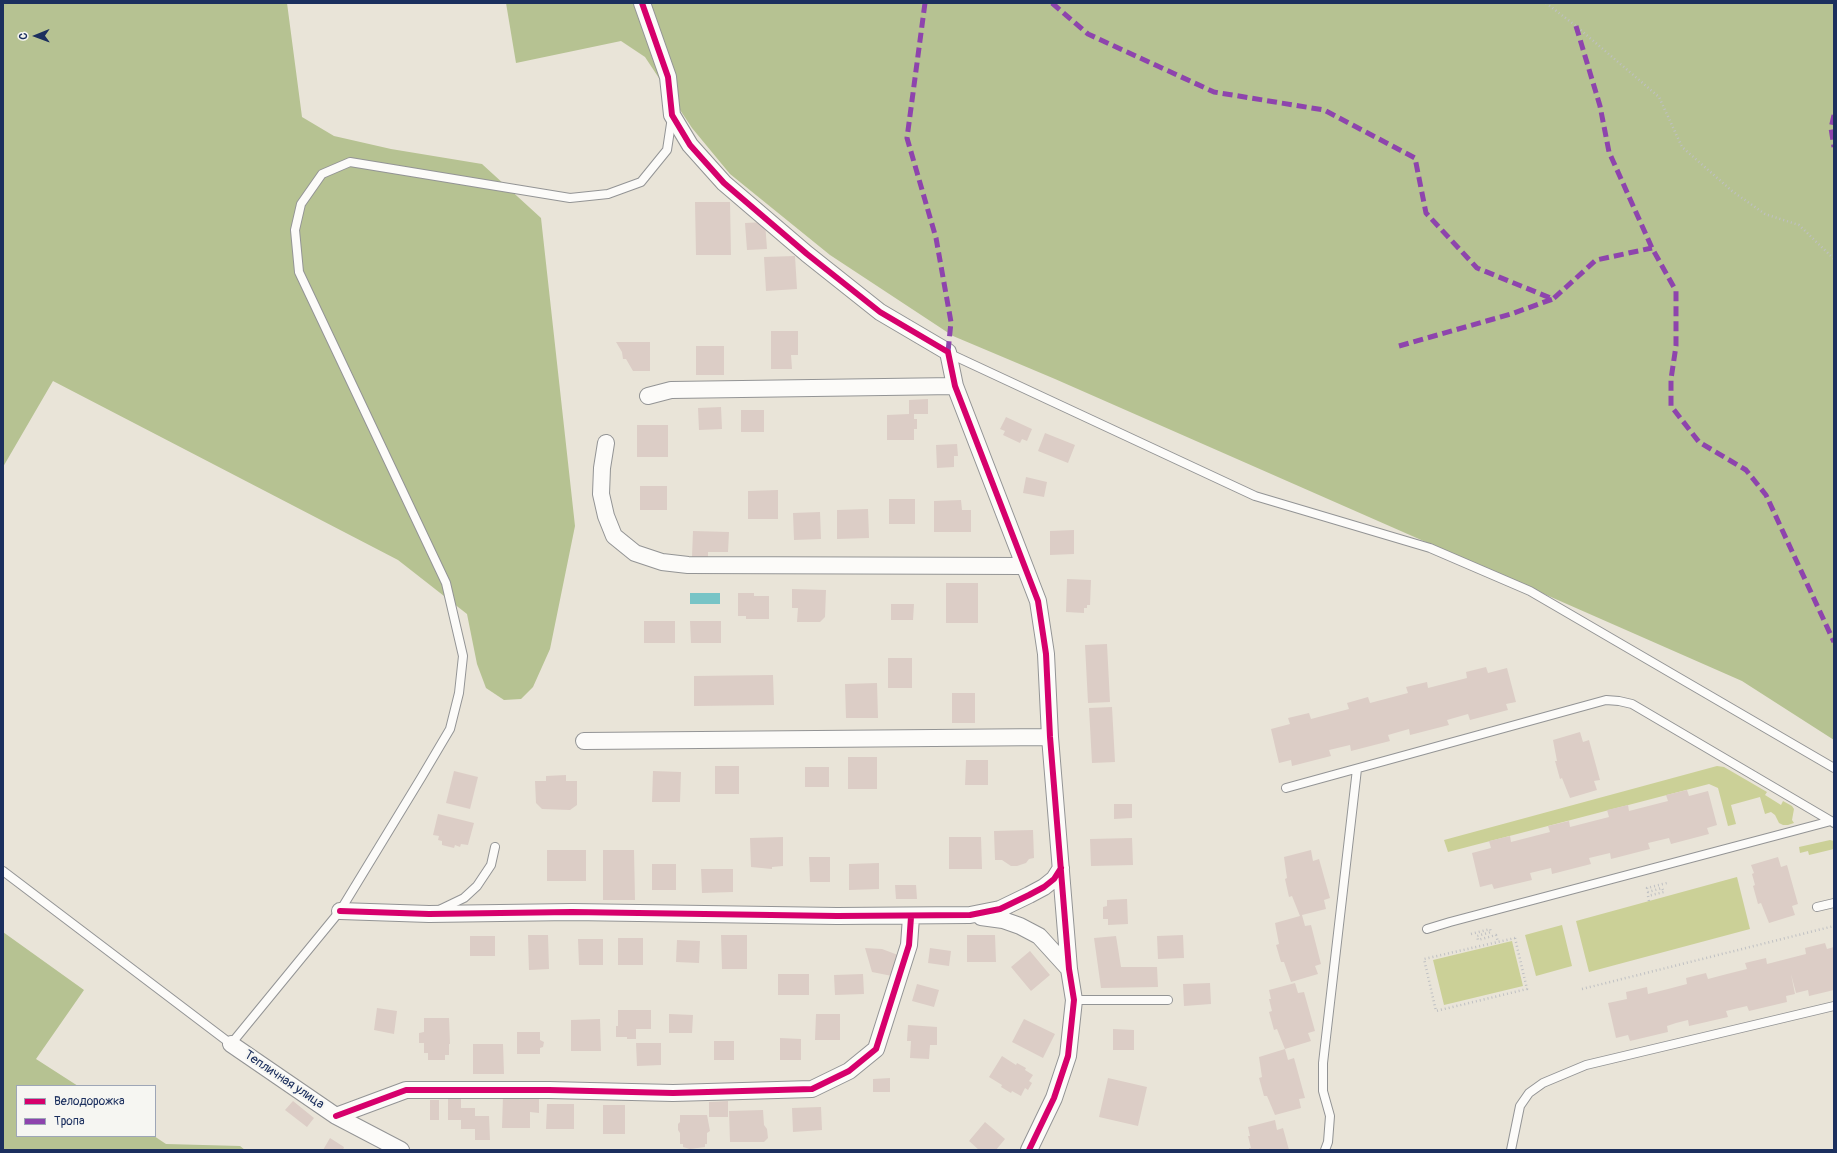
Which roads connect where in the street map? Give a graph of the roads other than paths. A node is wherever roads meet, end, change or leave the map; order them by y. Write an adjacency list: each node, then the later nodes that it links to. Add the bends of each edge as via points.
1 (642, 3): 2 (street, via 668,77)
2 (672, 115): 3 (street, via 690,145 724,183 880,312); 19 (lane, via 667,150 641,182 608,194 570,198 350,162 322,174 301,204 295,230 299,272 446,583 463,656 459,692 450,730)
3 (948, 352): 4 (street); 10 (lane, via 1255,496 1430,548 1530,591)
4 (955, 386): 5 (street, via 671,390); 7 (street)
5 (648, 396)
6 (606, 443): 7 (street, via 601,494 614,536 635,553 662,562 688,565)
7 (1024, 566): 8 (street, via 1038,601 1046,654)
8 (1050, 737): 9 (street); 15 (street)
9 (584, 740)
10 (1834, 768)
11 (1357, 769): 12 (lane); 13 (lane, via 1606,700 1619,701 1632,704); 32 (lane, via 1323,1063 1323,1091 1330,1116)
12 (1286, 788)
13 (1833, 822): 23 (lane)
14 (495, 847): 20 (lane, via 491,865 477,886 464,898)
15 (1061, 868): 21 (street, via 1054,879 1044,887 1000,909); 24 (street)
16 (3, 871): 28 (lane)
17 (1834, 903): 18 (lane)
18 (1817, 907)
19 (340, 911): 20 (street); 28 (lane)
20 (429, 914): 22 (street, via 572,912)
21 (970, 915): 22 (street); 24 (street, via 1003,920 1020,926 1038,936)
22 (911, 917): 29 (street, via 909,945 876,1049 849,1071 812,1089 673,1093 406,1090)
23 (1427, 929)
24 (1069, 969): 25 (street)
25 (1074, 1000): 26 (lane); 31 (street, via 1068,1056 1054,1098)
26 (1168, 1000)
27 (1834, 1006): 33 (lane, via 1586,1064 1543,1083 1529,1093 1520,1106)
28 (231, 1044): 29 (street, Тепличная улица)
29 (336, 1116): 30 (street, Тепличная улица)
30 (401, 1150)
31 (1029, 1150)
32 (1325, 1150)
33 (1511, 1150)

